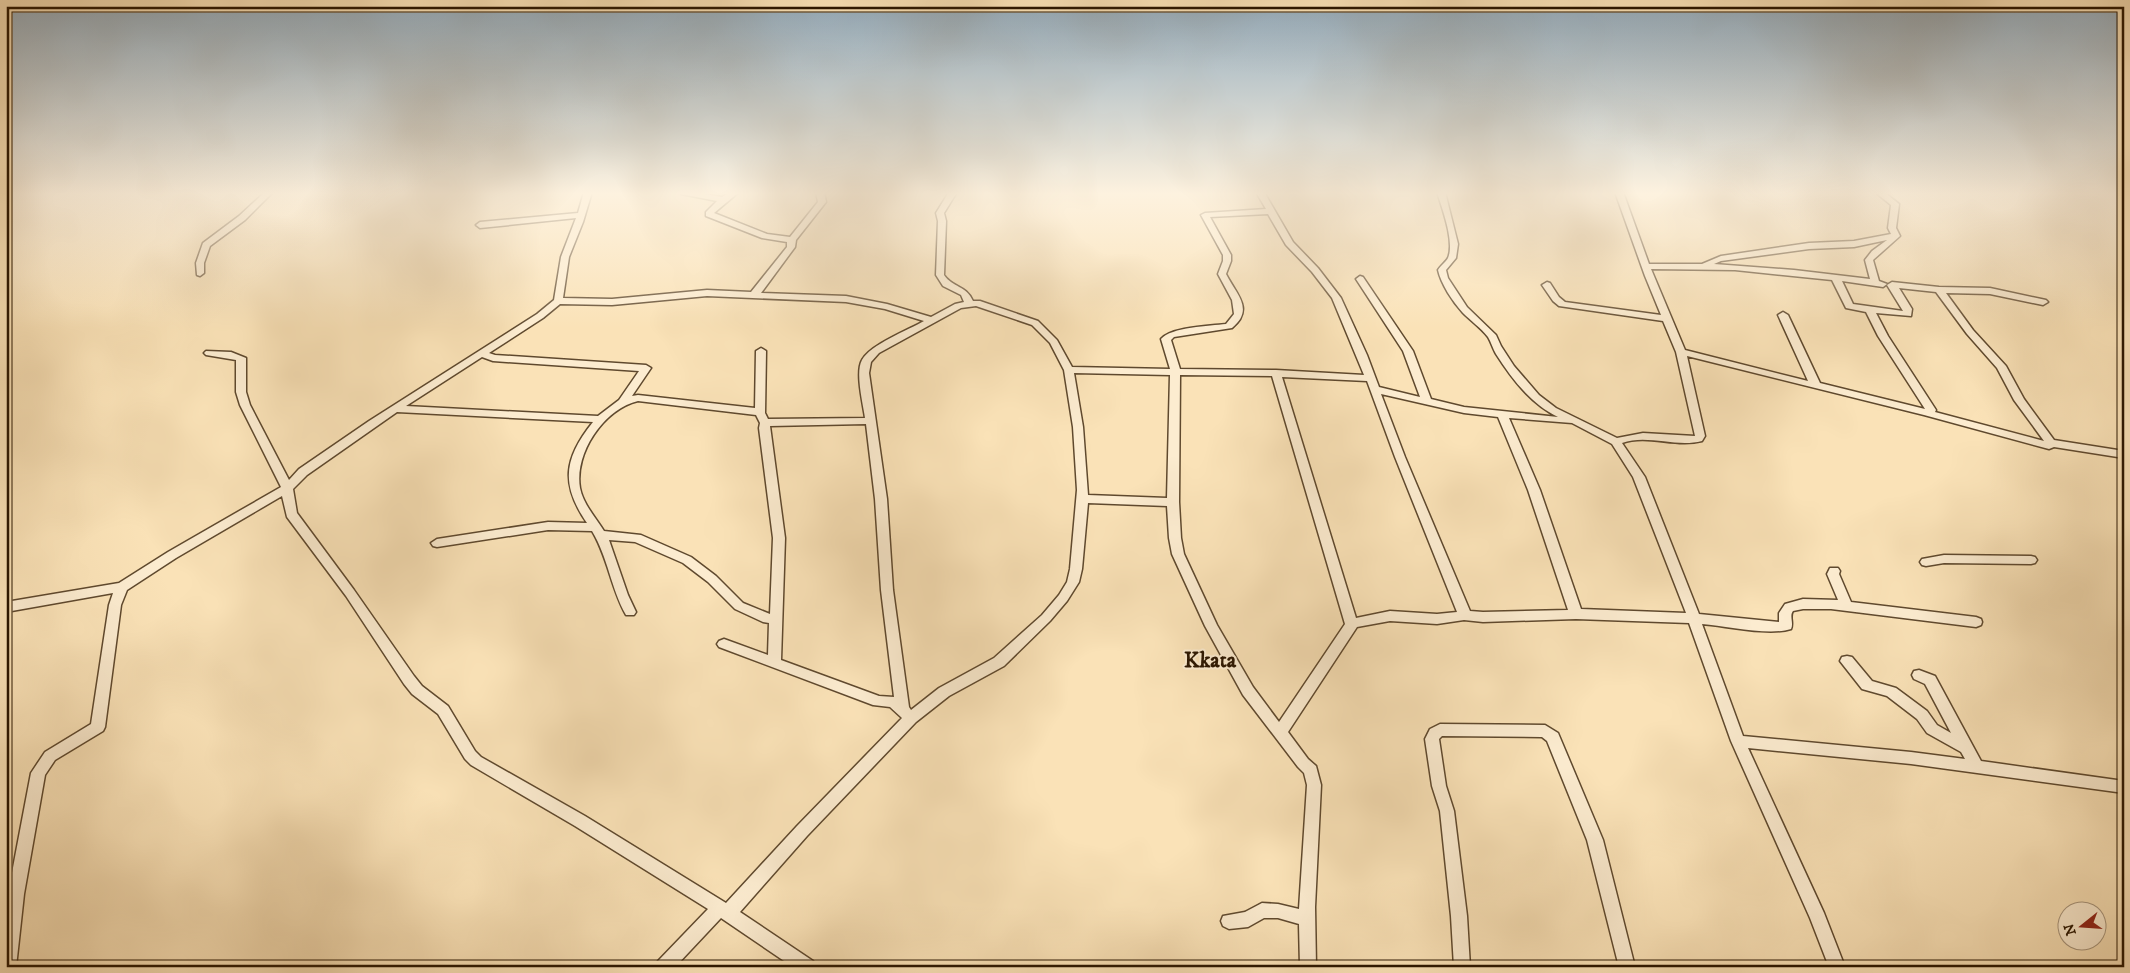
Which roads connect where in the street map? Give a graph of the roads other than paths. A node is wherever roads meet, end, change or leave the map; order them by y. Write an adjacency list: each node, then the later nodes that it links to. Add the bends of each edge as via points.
1 (216, 237): 15 (street, via 206,245)
2 (572, 237): 23 (street, via 564,257)
3 (774, 237): 12 (street)
4 (794, 237): 12 (street)
5 (941, 237): 25 (street, via 940,275 946,284 966,293)
6 (1217, 237): 35 (street, via 1227,261 1222,274 1238,300 1238,315 1229,326 1168,337 1165,342)
7 (1286, 237): 37 (street, via 1336,298)
8 (1453, 237): 47 (street, via 1452,260 1442,270 1464,309 1489,333 1510,368 1536,397)
9 (1635, 237): 14 (street)
10 (1889, 237): 13 (street, via 1854,244 1722,257)
11 (1894, 237): 18 (street, via 1875,251 1869,260)
12 (792, 240): 22 (street, via 791,247)
13 (1706, 265): 14 (street); 16 (street)
14 (1646, 267): 28 (street)
15 (200, 273)
16 (1836, 278): 18 (street); 26 (street, via 1850,306)
17 (1360, 279): 40 (street, via 1408,351)
18 (1875, 283): 20 (street)
19 (1547, 285): 28 (street, via 1562,304)
20 (1892, 285): 21 (street); 26 (street, via 1908,314)
21 (1939, 290): 24 (street, via 1990,291); 49 (street, via 2002,368 2019,400)
22 (754, 295): 23 (street, via 707,293 612,302); 29 (street, via 864,302)
23 (558, 301): 33 (street)
24 (2043, 302)
25 (969, 303): 29 (street); 34 (street, via 1036,323 1054,342)
26 (1871, 310): 42 (street, via 1883,336 1932,410)
27 (1782, 315): 38 (street)
28 (1667, 319): 31 (street)
29 (931, 320): 46 (street, via 876,351 866,361 864,373)
30 (761, 351): 44 (street)
31 (1682, 352): 38 (street); 48 (street, via 1700,436 1698,439 1648,436)
32 (209, 353): 51 (street, via 241,358 245,405)
33 (483, 354): 39 (street, via 493,358 646,368); 41 (street)
34 (1069, 370): 35 (street); 52 (street, via 1078,427)
35 (1175, 370): 36 (street); 53 (street)
36 (1276, 373): 37 (street); 68 (street)
37 (1373, 383): 40 (street); 64 (street)
38 (1816, 386): 42 (street)
39 (624, 400): 44 (street, via 638,398); 45 (street)
40 (1427, 402): 43 (street)
41 (395, 409): 45 (street); 51 (street, via 303,472)
42 (1927, 413): 49 (street, via 2030,443 2049,446)
43 (1502, 414): 47 (street); 63 (street, via 1534,490)
44 (763, 418): 46 (street); 65 (street, via 779,538)
45 (599, 419): 54 (street, via 580,453 574,485 578,501)
46 (870, 421): 73 (street, via 881,499 887,590)
47 (1575, 422): 48 (street)
48 (1616, 442): 66 (street, via 1639,477 1656,515)
49 (2051, 443): 50 (street)
50 (2124, 455)
51 (287, 488): 59 (street); 79 (street, via 291,514 409,680 442,710 476,761)
52 (1081, 499): 53 (street); 73 (street, via 1076,568 1073,582 1063,598 999,662)
53 (1173, 502): 74 (street, via 1178,554 1211,626 1248,691)
54 (598, 531): 55 (street, via 548,526); 62 (street, via 623,602); 65 (street, via 637,538 687,560 739,606 767,620)
55 (437, 543)
56 (2032, 560): 57 (street, via 1944,559)
57 (1926, 562)
58 (1834, 571): 60 (street, via 1844,595)
59 (122, 588): 61 (street); 82 (street, via 115,605 98,727 50,756 38,773 16,894)
60 (1842, 605): 66 (street, via 1789,606 1785,613 1786,626); 67 (street)
61 (6, 607)
62 (630, 612)
63 (1576, 614): 64 (street); 66 (street)
64 (1464, 615): 68 (street, via 1438,618 1391,616)
65 (777, 617): 71 (street)
66 (1694, 618): 75 (street)
67 (1976, 622)
68 (1352, 624): 74 (street)
69 (724, 644): 71 (street)
70 (1847, 661): 76 (street, via 1867,685 1891,692 1922,716 1932,729)
71 (774, 663): 73 (street, via 878,701 893,702)
72 (1920, 675): 76 (street, via 1930,680)
73 (907, 714): 79 (street, via 802,831)
74 (1280, 732): 80 (street, via 1311,770 1314,785)
75 (1738, 742): 77 (street, via 1911,758); 88 (street)
76 (1967, 748): 77 (street)
77 (1977, 768): 78 (street)
78 (2124, 787)
79 (724, 910): 83 (street); 84 (street)
80 (1307, 919): 81 (street, via 1262,910 1248,919); 85 (street)
81 (1229, 921)
82 (8, 967)
83 (664, 967)
84 (807, 967)
85 (1308, 967)
86 (1462, 967): 87 (street, via 1446,811 1432,739 1440,730 1545,731 1553,736 1596,840)
87 (1627, 967)
88 (1837, 967)

